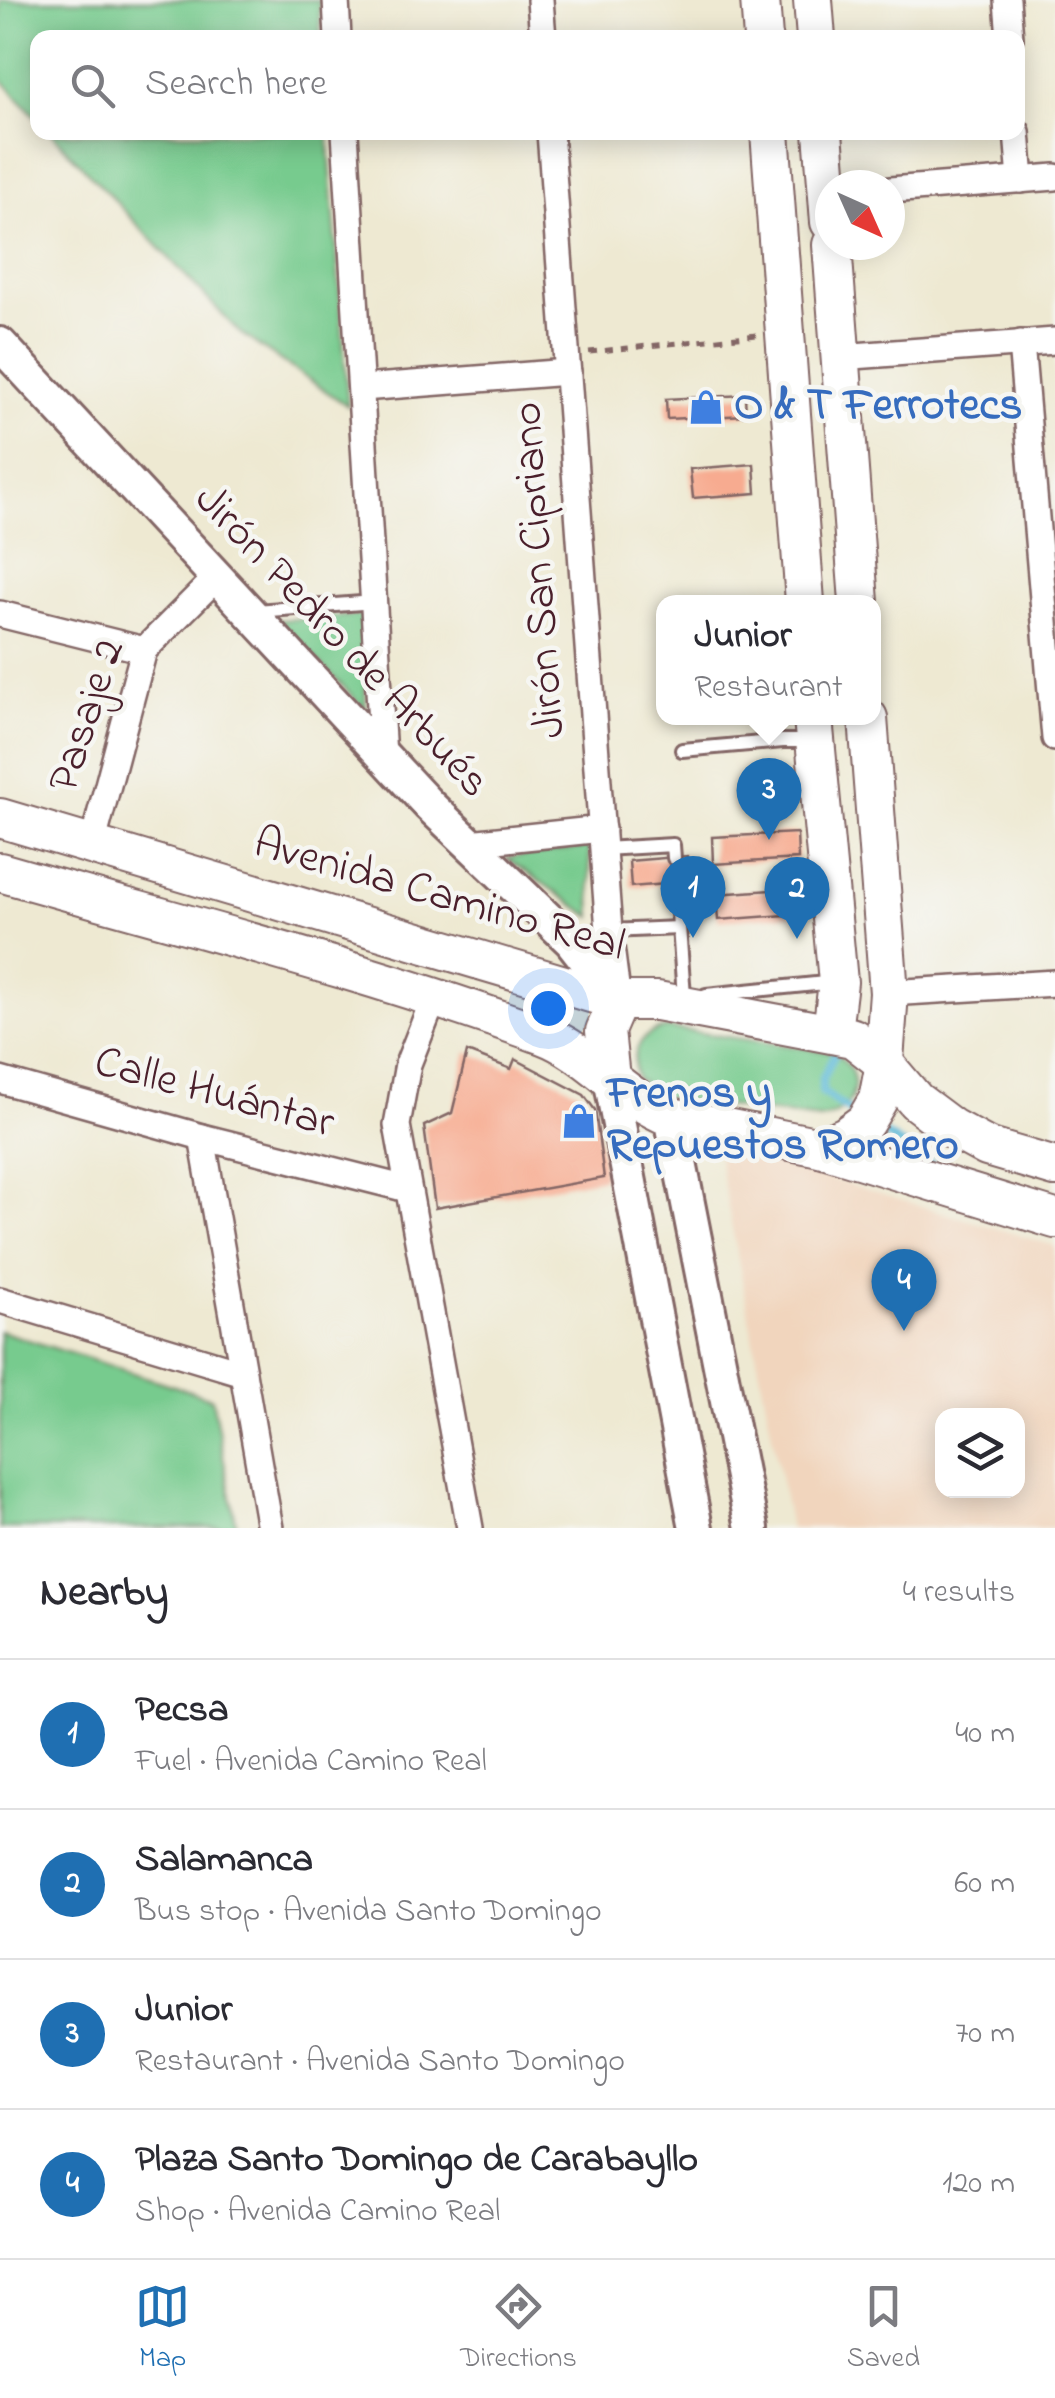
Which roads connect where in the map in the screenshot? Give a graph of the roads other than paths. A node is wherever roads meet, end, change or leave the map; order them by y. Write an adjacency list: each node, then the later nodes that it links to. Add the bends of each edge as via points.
1 (336, 0): 6 (street)
2 (540, 0): 7 (street)
3 (760, 0): 8 (main road)
4 (813, 0): 9 (main road)
5 (1006, 0): 10 (street)
6 (338, 30)
7 (542, 30)
8 (762, 30)
9 (815, 30)
10 (1009, 30)
11 (346, 140): 26 (street)
12 (551, 140): 25 (street, Jirón San Cipriano)
13 (771, 140): 29 (main road)
14 (824, 140): 16 (main road)
15 (1018, 140): 18 (street)
16 (826, 170)
17 (1055, 177): 18 (street)
18 (1021, 180): 19 (street)
19 (905, 189)
20 (833, 260): 24 (main road)
21 (1055, 341): 22 (street)
22 (1021, 343): 24 (street); 27 (street)
23 (0, 344): 28 (street, Jirón Pedro de Arbués)
24 (840, 357): 30 (main road)
25 (567, 363): 26 (street); 42 (street, Jirón San Cipriano)
26 (362, 388): 31 (street)
27 (1045, 504): 35 (street)
28 (217, 577): 32 (street, Jirón Pedro de Arbués); 34 (street, Pasaje 2)
29 (804, 595)
30 (858, 595)
31 (375, 602): 32 (lane); 40 (street)
32 (249, 612): 40 (street, Jirón Pedro de Arbués)
33 (0, 614): 34 (street)
34 (144, 650): 44 (street, Pasaje 2)
35 (1052, 663): 38 (street)
36 (869, 725): 52 (main road)
37 (814, 729): 39 (lane, via 783,740); 50 (main road)
38 (1055, 738)
39 (682, 750)
40 (384, 756): 43 (street, Jirón Pedro de Arbués)
41 (0, 818): 44 (main road, Avenida Camino Real)
42 (602, 839): 43 (street); 45 (lane, via 673,845); 49 (street, Jirón San Cipriano)
43 (469, 843): 55 (street, Jirón Pedro de Arbués, via 571,940)
44 (92, 845): 55 (main road, Avenida Camino Real)
45 (674, 858)
46 (0, 872): 53 (main road)
47 (676, 884): 48 (lane)
48 (679, 928): 49 (lane); 54 (lane)
49 (610, 931): 55 (street, Jirón San Cipriano)
50 (838, 982): 54 (lane); 56 (main road)
51 (1055, 983): 52 (street)
52 (890, 992): 57 (main road)
53 (434, 998): 58 (main road, via 547,1037); 64 (street, via 408,1064 398,1126)
54 (670, 999): 55 (main road, Avenida Camino Real); 56 (main road, Avenida Camino Real)
55 (618, 1001): 58 (main road, via 605,1031)
56 (832, 1032): 57 (main road, Avenida Camino Real, via 853,1038)
57 (882, 1061): 62 (main road, via 872,1112 856,1130); 63 (main road, Avenida Camino Real, via 916,1101 952,1128)
58 (610, 1078): 60 (main road); 70 (street)
59 (0, 1080): 61 (street, Calle Huántar)
60 (671, 1117): 62 (main road); 71 (street)
61 (202, 1137): 64 (street, Calle Huántar); 67 (street)
62 (820, 1147): 65 (main road)
63 (1055, 1166)
64 (407, 1188): 69 (street)
65 (1055, 1218)
66 (0, 1300): 67 (street)
67 (243, 1373): 68 (street)
68 (270, 1528)
69 (470, 1528)
70 (696, 1528)
71 (752, 1528)

